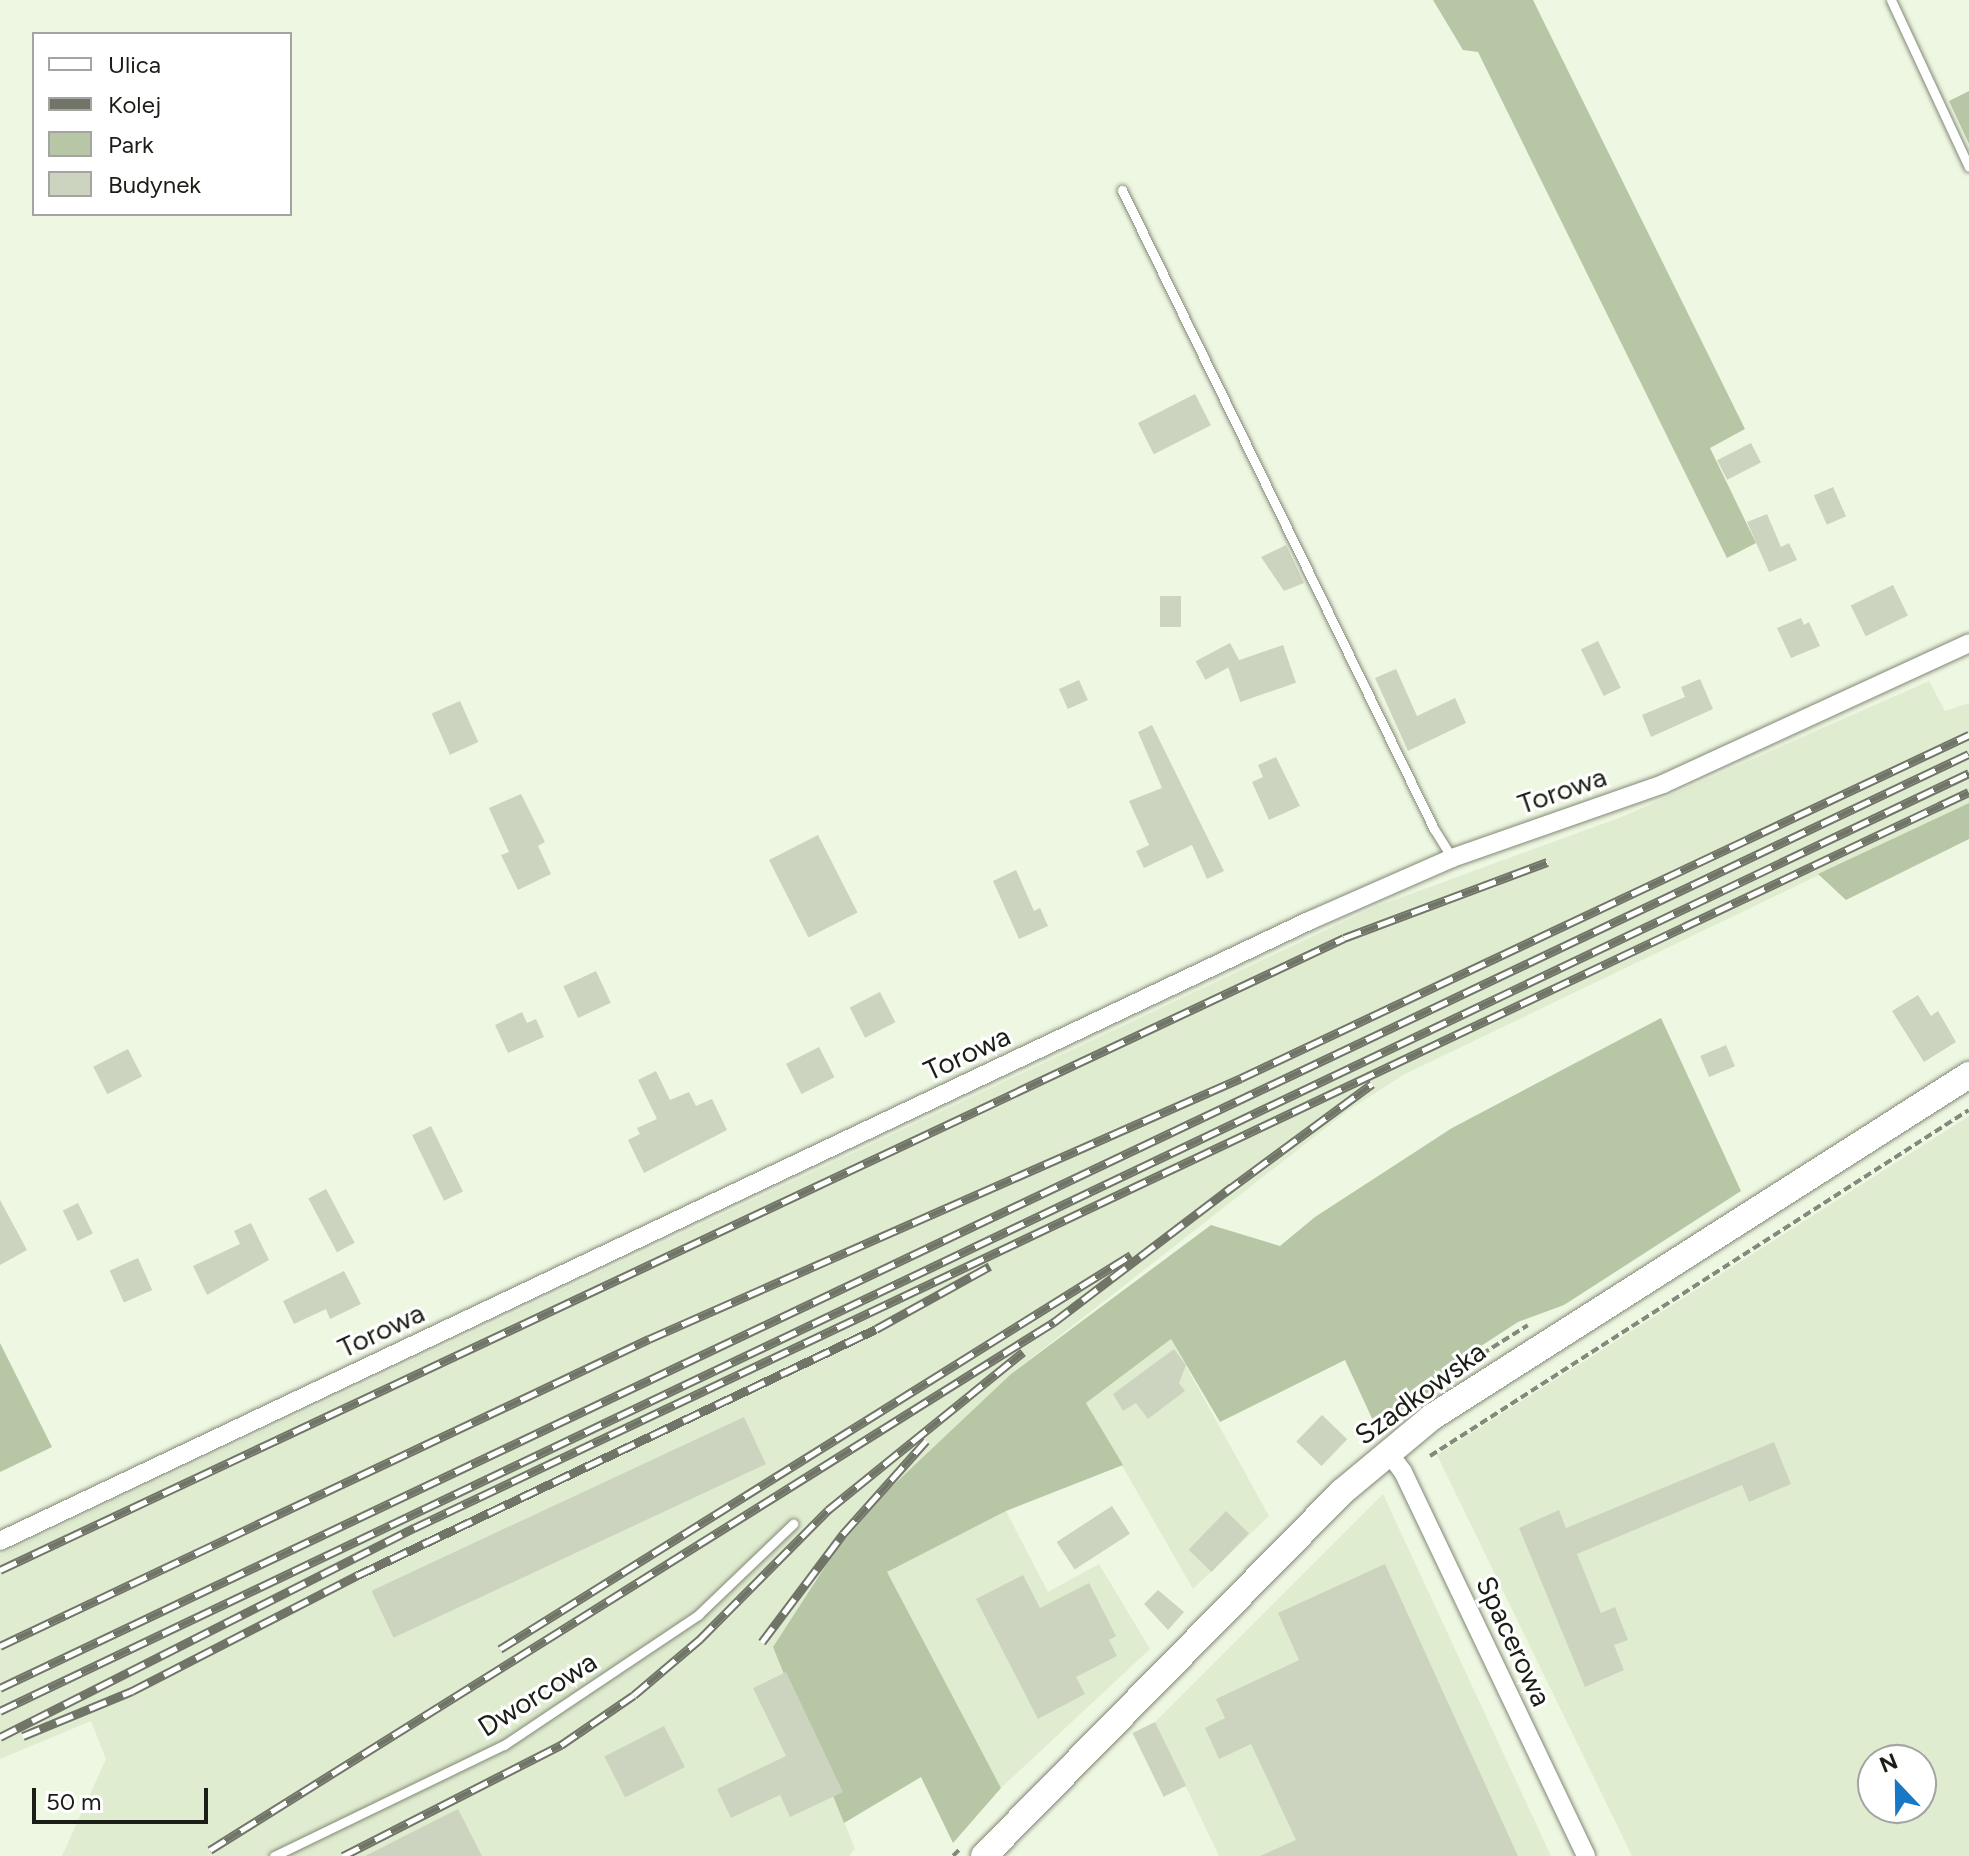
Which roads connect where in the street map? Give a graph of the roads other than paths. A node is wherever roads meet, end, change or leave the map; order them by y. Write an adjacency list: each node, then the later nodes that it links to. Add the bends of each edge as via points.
1 (1891, 0): 2 (lane)
2 (1969, 167)
3 (1122, 190): 5 (lane)
4 (1969, 643): 5 (street, Torowa, via 1663,784)
5 (1452, 858): 9 (street, Torowa)
6 (1969, 1075): 7 (street, Szadkowska, via 1509,1367)
7 (1388, 1452): 11 (street, Szadkowska); 12 (street, Spacerowa, via 1403,1472)
8 (793, 1524): 10 (lane, Dworcowa, via 698,1615 504,1745)
9 (0, 1541)
10 (274, 1856)
11 (984, 1856)
12 (1586, 1856)

